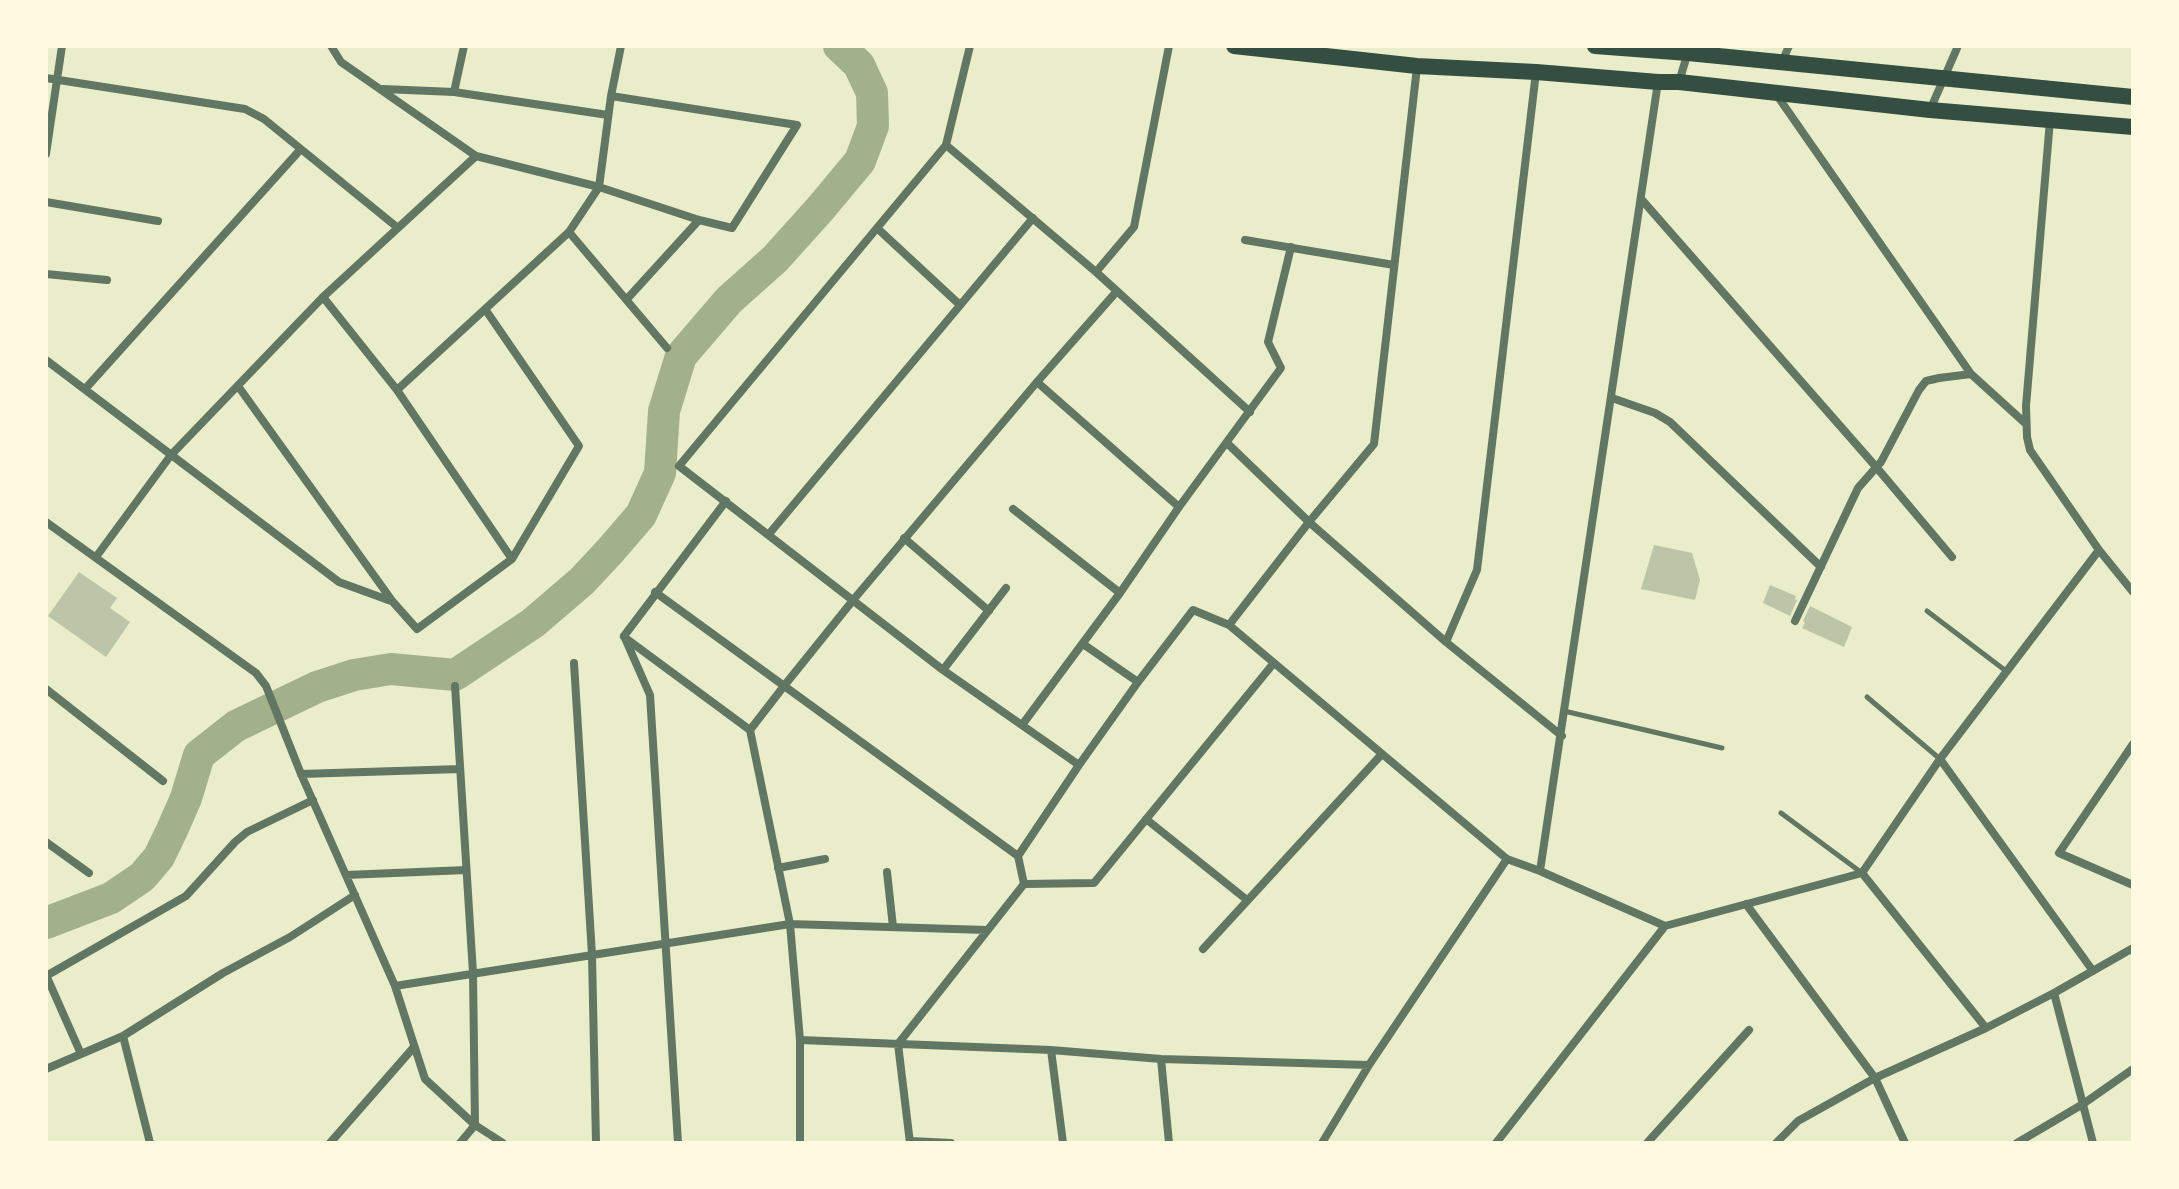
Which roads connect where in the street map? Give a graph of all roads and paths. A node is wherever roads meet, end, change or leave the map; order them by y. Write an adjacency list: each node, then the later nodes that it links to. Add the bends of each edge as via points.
1 (62, 46): 17 (street)
2 (331, 46): 21 (street, via 341,62)
3 (464, 46): 22 (street)
4 (621, 46): 24 (street)
5 (970, 46): 30 (street)
6 (1169, 46): 46 (street, via 1134,227)
7 (1234, 46): 12 (main road)
8 (1595, 46): 11 (main road)
9 (1789, 46): 13 (street)
10 (1958, 46): 18 (street)
11 (1689, 50): 13 (main road); 20 (street)
12 (1331, 52): 14 (main road)
13 (1782, 63): 18 (main road)
14 (1417, 66): 15 (main road); 45 (street)
15 (1536, 72): 19 (main road); 90 (street, via 1477,570)
16 (46, 78): 17 (street)
17 (57, 79): 31 (street, via 245,109); 32 (street)
18 (1944, 79): 25 (main road); 26 (street)
19 (1658, 82): 20 (main road); 35 (street)
20 (1679, 82): 23 (main road)
21 (380, 89): 22 (street); 33 (street)
22 (454, 92): 27 (street)
23 (1775, 92): 26 (main road); 56 (street)
24 (611, 96): 27 (street); 38 (street, via 797,125 732,228)
25 (2133, 97)
26 (1930, 110): 28 (main road)
27 (608, 115): 34 (street)
28 (2050, 119): 29 (main road); 63 (street)
29 (2133, 127)
30 (946, 145): 37 (street); 41 (street)
31 (300, 150): 40 (street); 59 (street)
32 (46, 154)
33 (476, 156): 34 (street); 40 (street)
34 (599, 187): 38 (street); 42 (street)
35 (1642, 200): 61 (street); 66 (street)
36 (46, 202): 39 (street)
37 (1033, 218): 46 (street); 52 (street)
38 (699, 220): 51 (street)
39 (158, 221)
40 (398, 228): 50 (street)
41 (877, 228): 52 (street); 67 (street, via 679,466)
42 (569, 232): 51 (street); 53 (street)
43 (1245, 240): 44 (street)
44 (1291, 247): 45 (street); 62 (street, via 1268,342 1281,368)
45 (1394, 265): 71 (street, via 1374,444)
46 (1096, 272): 49 (street)
47 (46, 274): 48 (street)
48 (107, 280)
49 (1117, 291): 57 (street); 62 (street)
50 (323, 297): 58 (street); 60 (street)
51 (627, 299): 54 (street)
52 (960, 305): 72 (street)
53 (485, 309): 60 (street); 77 (street, via 579,446)
54 (667, 348)
55 (46, 360): 59 (street)
56 (1971, 374): 63 (street); 66 (street, via 1926,381)
57 (1037, 382): 68 (street); 73 (street)
58 (238, 386): 65 (street); 84 (street)
59 (86, 388): 65 (street)
60 (397, 390): 77 (street)
61 (1612, 398): 78 (street, via 1670,422); 101 (street)
62 (1250, 412): 64 (street)
63 (2025, 423): 74 (street, via 2030,450)
64 (1227, 443): 68 (street); 71 (street)
65 (171, 455): 75 (street); 84 (street, via 339,582)
66 (1877, 468): 76 (street); 78 (street, via 1858,488)
67 (726, 501): 72 (street); 80 (street)
68 (1179, 507): 82 (street)
69 (1013, 509): 82 (street)
70 (46, 522): 75 (street)
71 (1309, 522): 88 (street); 90 (street)
72 (769, 534): 83 (street)
73 (904, 538): 83 (street); 85 (street)
74 (2099, 550): 81 (street); 95 (street)
75 (96, 557): 111 (street, via 256,673)
76 (1952, 557)
77 (512, 559): 84 (street, via 417,629)
78 (1821, 567): 87 (street)
79 (1006, 588): 85 (street)
80 (655, 592): 89 (street); 98 (street)
81 (2133, 592)
82 (1120, 593): 91 (street)
83 (854, 599): 94 (street); 98 (street)
84 (393, 602)
85 (989, 611): 94 (street)
86 (1927, 611): 95 (lane)
87 (1795, 621)
88 (1229, 625): 93 (street); 96 (street, via 1193,610)
89 (624, 636): 103 (street); 136 (street, via 650,695)
90 (1446, 642): 104 (street)
91 (1083, 644): 96 (street); 102 (street)
92 (574, 663): 139 (street)
93 (1273, 664): 107 (street); 115 (street)
94 (943, 670): 102 (street)
95 (2006, 672): 108 (street)
96 (1138, 682): 109 (street)
97 (455, 686): 110 (street)
98 (784, 686): 103 (street); 117 (street)
99 (46, 689): 112 (street)
100 (1867, 697): 108 (lane)
101 (1564, 711): 104 (street); 106 (lane)
102 (1022, 725): 109 (street)
103 (750, 730): 120 (street)
104 (1562, 736): 122 (street)
105 (2133, 744): 128 (street, via 2059,853)
106 (1722, 748)
107 (1381, 755): 119 (street); 130 (street)
108 (1940, 759): 125 (street); 140 (street)
109 (1079, 765): 117 (street)
110 (460, 769): 111 (street); 121 (street)
111 (301, 774): 113 (street)
112 (163, 781)
113 (313, 800): 126 (street); 142 (street, via 247,832 186,896)
114 (1781, 813): 125 (lane)
115 (1146, 819): 127 (street, via 1094,883); 130 (street)
116 (46, 842): 124 (street)
117 (1018, 856): 127 (street)
118 (825, 859): 120 (street)
119 (1507, 859): 122 (street); 154 (street)
120 (778, 868): 132 (street)
121 (466, 870): 126 (street); 141 (street)
122 (1540, 871): 133 (street)
123 (887, 872): 134 (street)
124 (89, 873)
125 (1862, 873): 131 (street); 145 (street)
126 (346, 875): 129 (street)
127 (1024, 884): 135 (street)
128 (2133, 885)
129 (355, 895): 143 (street); 147 (street)
130 (1247, 900): 138 (street)
131 (1746, 904): 133 (street); 157 (street)
132 (790, 924): 134 (street); 136 (street); 148 (street)
133 (1665, 926): 172 (street)
134 (893, 927): 135 (street)
135 (987, 930): 149 (street)
136 (666, 943): 139 (street); 166 (street)
137 (2133, 948): 140 (street)
138 (1203, 949)
139 (592, 955): 141 (street); 165 (street)
140 (2093, 971): 144 (street)
141 (473, 973): 143 (street); 159 (street)
142 (46, 976): 152 (street)
143 (395, 986): 150 (street)
144 (2054, 993): 145 (street); 158 (street)
145 (1986, 1028): 157 (street)
146 (1749, 1030): 173 (street)
147 (123, 1036): 152 (street); 161 (street)
148 (800, 1040): 149 (street); 167 (street)
149 (898, 1044): 151 (street); 160 (street)
150 (414, 1047): 159 (street, via 425,1079); 162 (street)
151 (1051, 1050): 153 (street); 169 (street)
152 (81, 1054): 155 (street)
153 (1161, 1059): 154 (street); 170 (street)
154 (1369, 1065): 171 (street)
155 (46, 1069)
156 (2133, 1069): 158 (street)
157 (1875, 1078): 174 (street, via 1798,1121); 175 (street)
158 (2083, 1104): 176 (street); 177 (street)
159 (475, 1125): 163 (street); 164 (street)
160 (910, 1142): 168 (street)
161 (150, 1143)
162 (330, 1143)
163 (460, 1143)
164 (503, 1143)
165 (596, 1143)
166 (678, 1143)
167 (800, 1143)
168 (951, 1143)
169 (1063, 1143)
170 (1169, 1143)
171 (1322, 1143)
172 (1496, 1143)
173 (1647, 1143)
174 (1776, 1143)
175 (1905, 1143)
176 (2017, 1143)
177 (2093, 1143)

